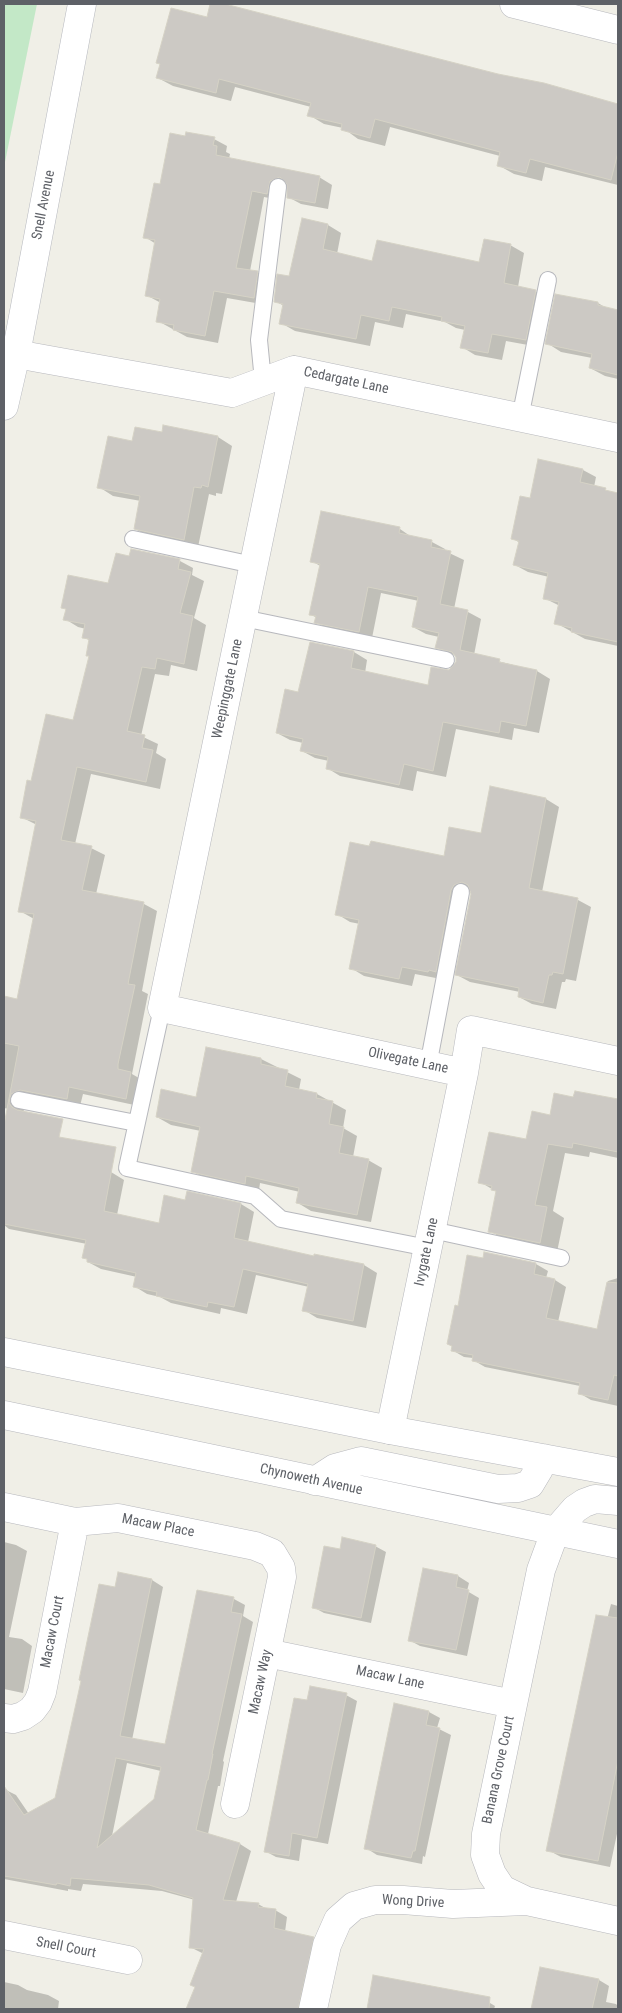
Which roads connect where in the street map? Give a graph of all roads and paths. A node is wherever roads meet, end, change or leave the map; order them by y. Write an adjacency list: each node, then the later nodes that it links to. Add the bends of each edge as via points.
1 (82, 4): 6 (street, Snell Avenue)
2 (514, 4): 3 (street)
3 (618, 30)
4 (278, 188): 8 (lane, via 259,340)
5 (548, 280): 10 (lane)
6 (16, 354): 8 (street, Cedargate Lane, via 232,393); 9 (street, Snell Avenue)
7 (294, 370): 8 (street, Cedargate Lane); 10 (street, Cedargate Lane); 13 (street, Weepinggate Lane)
8 (263, 382)
9 (4, 406)
10 (520, 418): 11 (street, Cedargate Lane)
11 (618, 438)
12 (133, 539): 13 (lane)
13 (253, 565): 14 (street, Weepinggate Lane)
14 (243, 618): 15 (lane); 17 (street, Weepinggate Lane)
15 (446, 660)
16 (461, 892): 19 (lane)
17 (162, 1008): 19 (street, Olivegate Lane); 22 (lane)
18 (618, 1061): 20 (street, Olivegate Lane, via 471,1030)
19 (428, 1066): 20 (street, Olivegate Lane)
20 (464, 1073): 23 (street, Ivygate Lane)
21 (19, 1100): 22 (lane)
22 (136, 1122): 23 (lane, via 128,1168 255,1196 281,1219)
23 (430, 1239): 24 (lane); 27 (street, Ivygate Lane)
24 (560, 1258)
25 (4, 1352): 27 (street)
26 (4, 1415): 30 (street, Chynoweth Avenue)
27 (390, 1430): 28 (street)
28 (543, 1458): 29 (street); 30 (street, via 530,1484 518,1488 498,1489 361,1461 335,1468)
29 (618, 1472)
30 (316, 1481): 34 (street, Chynoweth Avenue)
31 (618, 1501): 34 (street, Banana Grove Court, via 595,1499 584,1503)
32 (4, 1507): 33 (street, Macaw Place)
33 (76, 1522): 36 (street, Macaw Place, via 118,1518 255,1546 272,1553); 39 (street, Macaw Court, via 42,1692 38,1702 27,1713 13,1719)
34 (555, 1532): 35 (street, Chynoweth Avenue); 38 (street, Banana Grove Court, via 540,1570)
35 (618, 1544)
36 (277, 1561): 37 (street, Macaw Way, via 282,1577)
37 (267, 1653): 38 (street, Macaw Lane); 40 (street, Macaw Way)
38 (513, 1704): 41 (street, Banana Grove Court, via 486,1834 485,1855 502,1889)
39 (4, 1718)
40 (235, 1804)
41 (527, 1901): 42 (street, Banana Grove Court); 45 (street, Wong Drive, via 453,1904 375,1900 354,1906 338,1920 327,1946)
42 (618, 1921)
43 (4, 1935): 44 (street, Snell Court)
44 (128, 1960)
45 (313, 2009)

